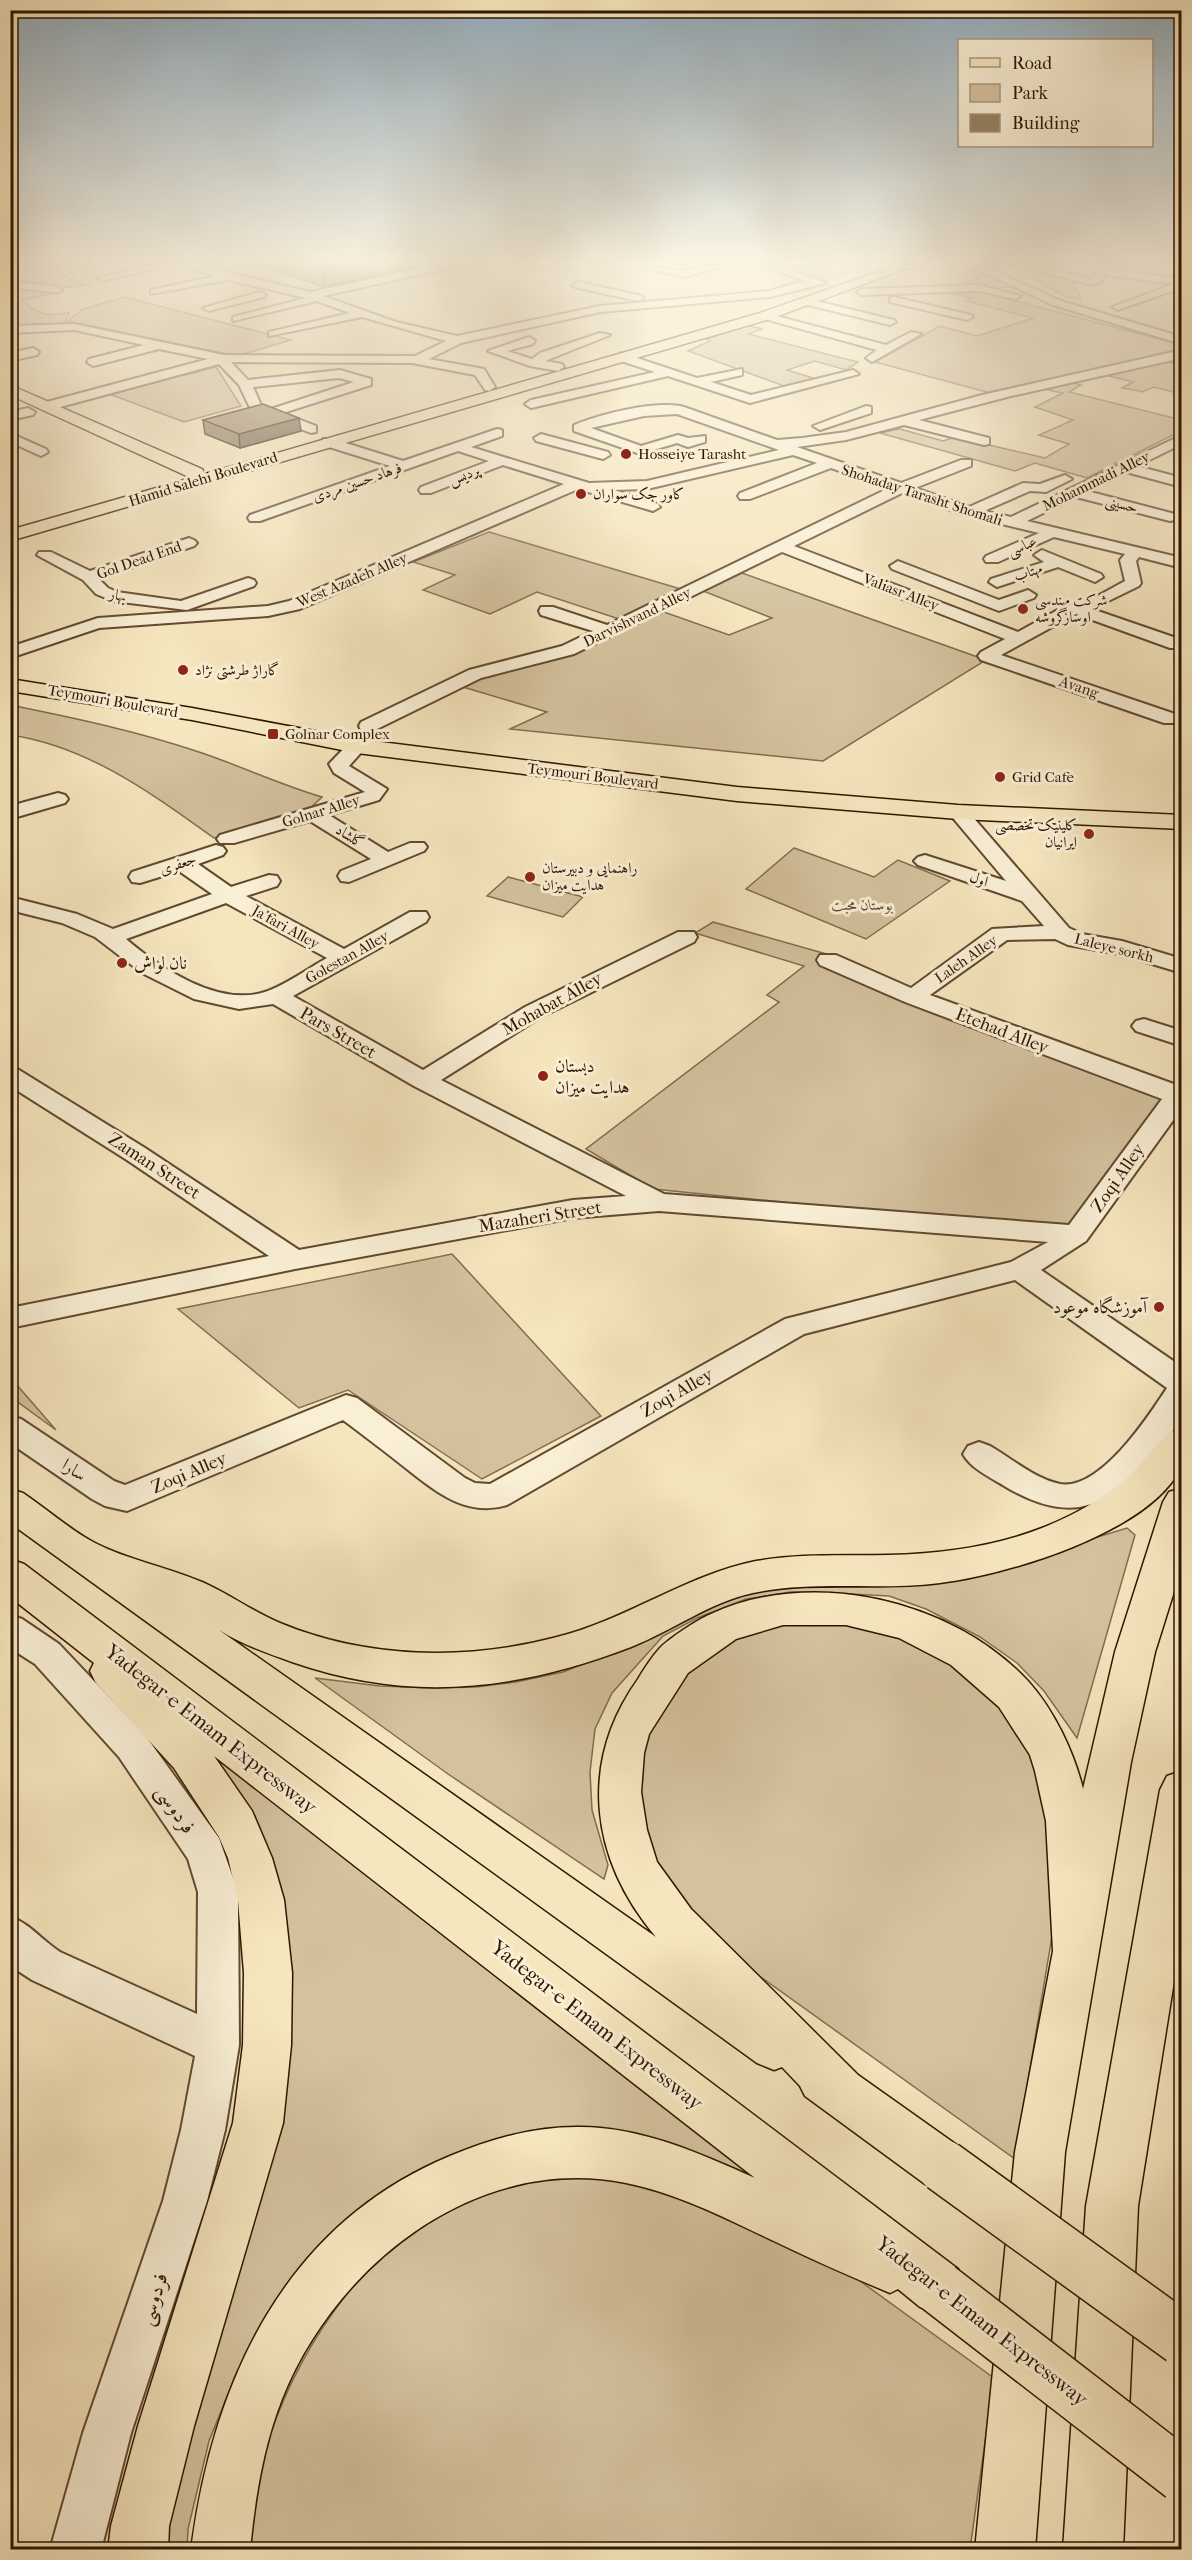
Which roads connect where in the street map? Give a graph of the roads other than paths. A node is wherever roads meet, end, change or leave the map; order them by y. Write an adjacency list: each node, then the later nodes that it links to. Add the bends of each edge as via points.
1 (132, 383): 20 (street)
2 (250, 383): 13 (street)
3 (362, 383): 23 (street)
4 (494, 383): 16 (street)
5 (511, 383): 16 (main road, Hamid Salehi Boulevard)
6 (517, 383): 16 (main road, Hamid Salehi Boulevard)
7 (604, 383): 14 (street)
8 (622, 383): 14 (street)
9 (699, 383): 10 (street, via 740,398 756,399)
10 (816, 383)
11 (843, 383): 17 (street)
12 (1053, 383): 25 (street)
13 (245, 384): 23 (street, via 252,404)
14 (611, 386): 19 (street)
15 (10, 389): 20 (main road)
16 (495, 389): 19 (street); 33 (main road, Hamid Salehi Boulevard); 40 (main road, Hamid Salehi Boulevard)
17 (836, 390)
18 (10, 404): 22 (main road)
19 (531, 404): 26 (street)
20 (48, 406): 22 (main road); 48 (main road, via 159,456)
21 (866, 410): 34 (street)
22 (28, 412): 24 (street); 50 (main road)
23 (271, 413): 27 (street)
24 (10, 416)
25 (904, 421): 34 (street, via 851,435); 35 (street)
26 (586, 425): 30 (street, via 579,428); 34 (street, Shohaday Tarasht Shomali, via 669,409)
27 (311, 429)
28 (497, 433): 36 (street, فرهاد حسین مردی)
29 (10, 437): 38 (street)
30 (603, 438): 31 (street, via 639,450 678,439); 37 (street, via 585,444)
31 (700, 439)
32 (1182, 439): 41 (street, Mohammadi Alley)
33 (328, 442): 40 (main road, Hamid Salehi Boulevard); 46 (street)
34 (775, 442): 39 (street, Shohaday Tarasht Shomali)
35 (984, 442)
36 (458, 447): 42 (street); 46 (street, فرهاد حسین مردی)
37 (585, 449): 37 (street, via 538,443 559,458); 43 (street)
38 (41, 452)
39 (792, 452): 45 (street, Shohaday Tarasht Shomali); 55 (street, via 647,485)
40 (258, 457): 48 (main road, Hamid Salehi Boulevard); 48 (main road)
41 (1141, 459): 47 (street, Mohammadi Alley); 49 (street)
42 (502, 460): 55 (street); 58 (street, پردیس)
43 (628, 461)
44 (966, 463): 57 (street, Darvishvand Alley)
45 (828, 464): 57 (street, Shohaday Tarasht Shomali); 60 (street)
46 (404, 466): 65 (street, فرهاد حسین مردی)
47 (1123, 467): 53 (street, Mohammadi Alley); 54 (street)
48 (206, 468): 50 (main road, Hamid Salehi Boulevard); 69 (main road, Hamid Salehi Boulevard)
49 (1182, 470)
50 (174, 478): 61 (main road, Hamid Salehi Boulevard)
51 (1065, 479): 63 (street, via 1041,489 1028,486)
52 (136, 480): 61 (main road)
53 (1099, 480): 56 (street); 59 (street, Mohammadi Alley)
54 (1182, 483)
55 (582, 485): 62 (street); 84 (street, West Azadeh Alley, via 294,605 268,611)
56 (1119, 485)
57 (899, 489): 63 (street, Shohaday Tarasht Shomali); 71 (street, Darvishvand Alley)
58 (426, 490)
59 (1074, 492): 64 (street, حسینی); 66 (street, Mohammadi Alley)
60 (745, 495)
61 (116, 496): 67 (main road, Hamid Salehi Boulevard)
62 (653, 507)
63 (970, 512): 66 (street, Shohaday Tarasht Shomali)
64 (1170, 517)
65 (255, 518)
66 (1011, 523): 68 (street, Shohaday Tarasht Shomali)
67 (10, 527)
68 (1052, 532): 73 (street, Shohaday Tarasht Shomali); 75 (street, عباسی)
69 (10, 536)
70 (189, 543): 79 (street, Gol Dead End)
71 (780, 546): 86 (street, Darvishvand Alley); 87 (street, Valiasr Alley)
72 (1036, 552): 76 (street)
73 (1136, 552): 77 (street, Shohaday Tarasht Shomali); 83 (street, via 1128,560 1133,583)
74 (45, 555): 79 (street, بهار)
75 (992, 559)
76 (1059, 562): 80 (street); 82 (street, مهتاب, via 997,582)
77 (1181, 563)
78 (898, 566): 82 (street, via 999,606)
79 (89, 577): 84 (street, بهار, via 113,596)
80 (1095, 577)
81 (248, 583): 84 (street)
82 (1028, 596): 83 (street)
83 (1073, 610): 87 (street); 88 (street)
84 (190, 611): 89 (street, West Azadeh Alley, via 86,626)
85 (547, 611): 86 (street)
86 (610, 631): 95 (street, Darvishvand Alley, via 568,650 475,674)
87 (1021, 639): 94 (street, Avang, via 987,656)
88 (1176, 644)
89 (10, 653)
90 (10, 664): 91 (main road, Teymouri Boulevard)
91 (45, 669)
92 (126, 682): 95 (main road, Teymouri Boulevard)
93 (10, 685): 95 (main road, Teymouri Boulevard)
94 (1171, 719)
95 (363, 736): 97 (main road, Teymouri Boulevard, via 750,776 984,793); 98 (main road, Teymouri Boulevard, via 737,794); 100 (street, Golnar Alley, via 339,764 341,769 377,789 375,793)
96 (58, 799): 99 (street)
97 (1182, 801)
98 (958, 812): 101 (main road, Teymouri Boulevard); 111 (street, Laleye sorkh)
99 (10, 813)
100 (312, 813): 102 (street, Golnar Alley); 104 (street, گلشاد)
101 (1182, 822)
102 (221, 845): 106 (street, جعفری)
103 (417, 847): 104 (street, گلشاد)
104 (387, 860): 107 (street, گلشاد)
105 (925, 861): 111 (street, اول)
106 (182, 863): 108 (street, جعفری); 110 (street, Ja'fari Alley)
107 (349, 876)
108 (140, 877)
109 (269, 881): 110 (street, Ja'fari Alley)
110 (229, 896): 115 (street, Ja'fari Alley); 117 (street, Ja'fari Alley)
111 (1032, 897): 114 (street, Laleye sorkh)
112 (10, 903): 115 (street)
113 (418, 917): 117 (street, Golestan Alley)
114 (1059, 931): 119 (street, Laleye sorkh, via 1076,940 1130,950); 121 (street, Laleh Alley, via 1000,934)
115 (110, 937): 120 (street, via 136,959 191,989 236,1002 265,1001)
116 (686, 937): 125 (street, Mohabat Alley, via 533,1012)
117 (343, 958): 120 (street, Golestan Alley)
118 (828, 960): 121 (street, Etehad Alley)
119 (1182, 966)
120 (276, 996): 125 (street, Pars Street)
121 (912, 997): 126 (street, Etehad Alley)
122 (1144, 1026): 123 (street)
123 (1182, 1039)
124 (10, 1075): 129 (street, Zaman Street)
125 (423, 1081): 127 (street, Pars Street)
126 (1180, 1095): 128 (street, Zoqi Alley)
127 (659, 1202): 128 (street, Mazaheri Street); 129 (street, Mazaheri Street, via 573,1209)
128 (1076, 1236): 130 (street, Zoqi Alley)
129 (295, 1260): 131 (street, Mazaheri Street)
130 (1018, 1269): 132 (street); 137 (street, Zoqi Alley, via 795,1326 496,1496 481,1498 454,1487 346,1406)
131 (10, 1318)
132 (1182, 1383)
133 (1182, 1390): 136 (street, via 1147,1440 1119,1471 1085,1494 1065,1497 1044,1491)
134 (10, 1427): 137 (street, سارا, via 116,1497)
135 (1182, 1440): 140 (main road, via 1158,1472 1114,1508 1075,1531 1030,1548 974,1563 911,1570 789,1573 750,1578 706,1593 603,1641 506,1665 456,1670 403,1669 324,1655 275,1639 207,1602)
136 (979, 1454)
137 (141, 1493)
138 (1182, 1502): 144 (main road, via 1135,1652 1110,1762)
139 (10, 1503): 140 (main road)
140 (87, 1556): 146 (main road, via 640,1954)
141 (22, 1602): 145 (street, فردوسی, via 47,1654 132,1746 205,1851 218,1892); 147 (main road, Yadegar-e Emam Expressway); 151 (main road, via 189,1755 230,1816 250,1858 265,1932 267,2045 258,2123 166,2426 140,2526)
142 (1182, 1790): 154 (main road, via 1112,2206)
143 (10, 1935): 145 (street, via 26,1953 46,1966)
144 (1076, 1951): 146 (main road, via 1062,1782 1029,1710 1003,1680 967,1652 924,1630 874,1613 800,1607 759,1614 721,1627 691,1645 660,1676 643,1699 628,1731 619,1767 619,1806 626,1840 639,1873 663,1909); 153 (main road, via 1040,2152)
145 (218, 2045): 150 (street, فردوسی, via 185,2201 107,2433)
146 (840, 2091): 148 (main road, bridge)
147 (939, 2288): 149 (main road, Yadegar-e Emam Expressway, bridge); 152 (main road, via 783,2219 735,2193 673,2169 623,2157 560,2153 514,2158 464,2173 404,2207 350,2251 302,2307 266,2372 243,2431 226,2495)
148 (1182, 2339)
149 (1182, 2476)
150 (75, 2550)
151 (138, 2550)
152 (220, 2550)
153 (1005, 2550)
154 (1093, 2550)

